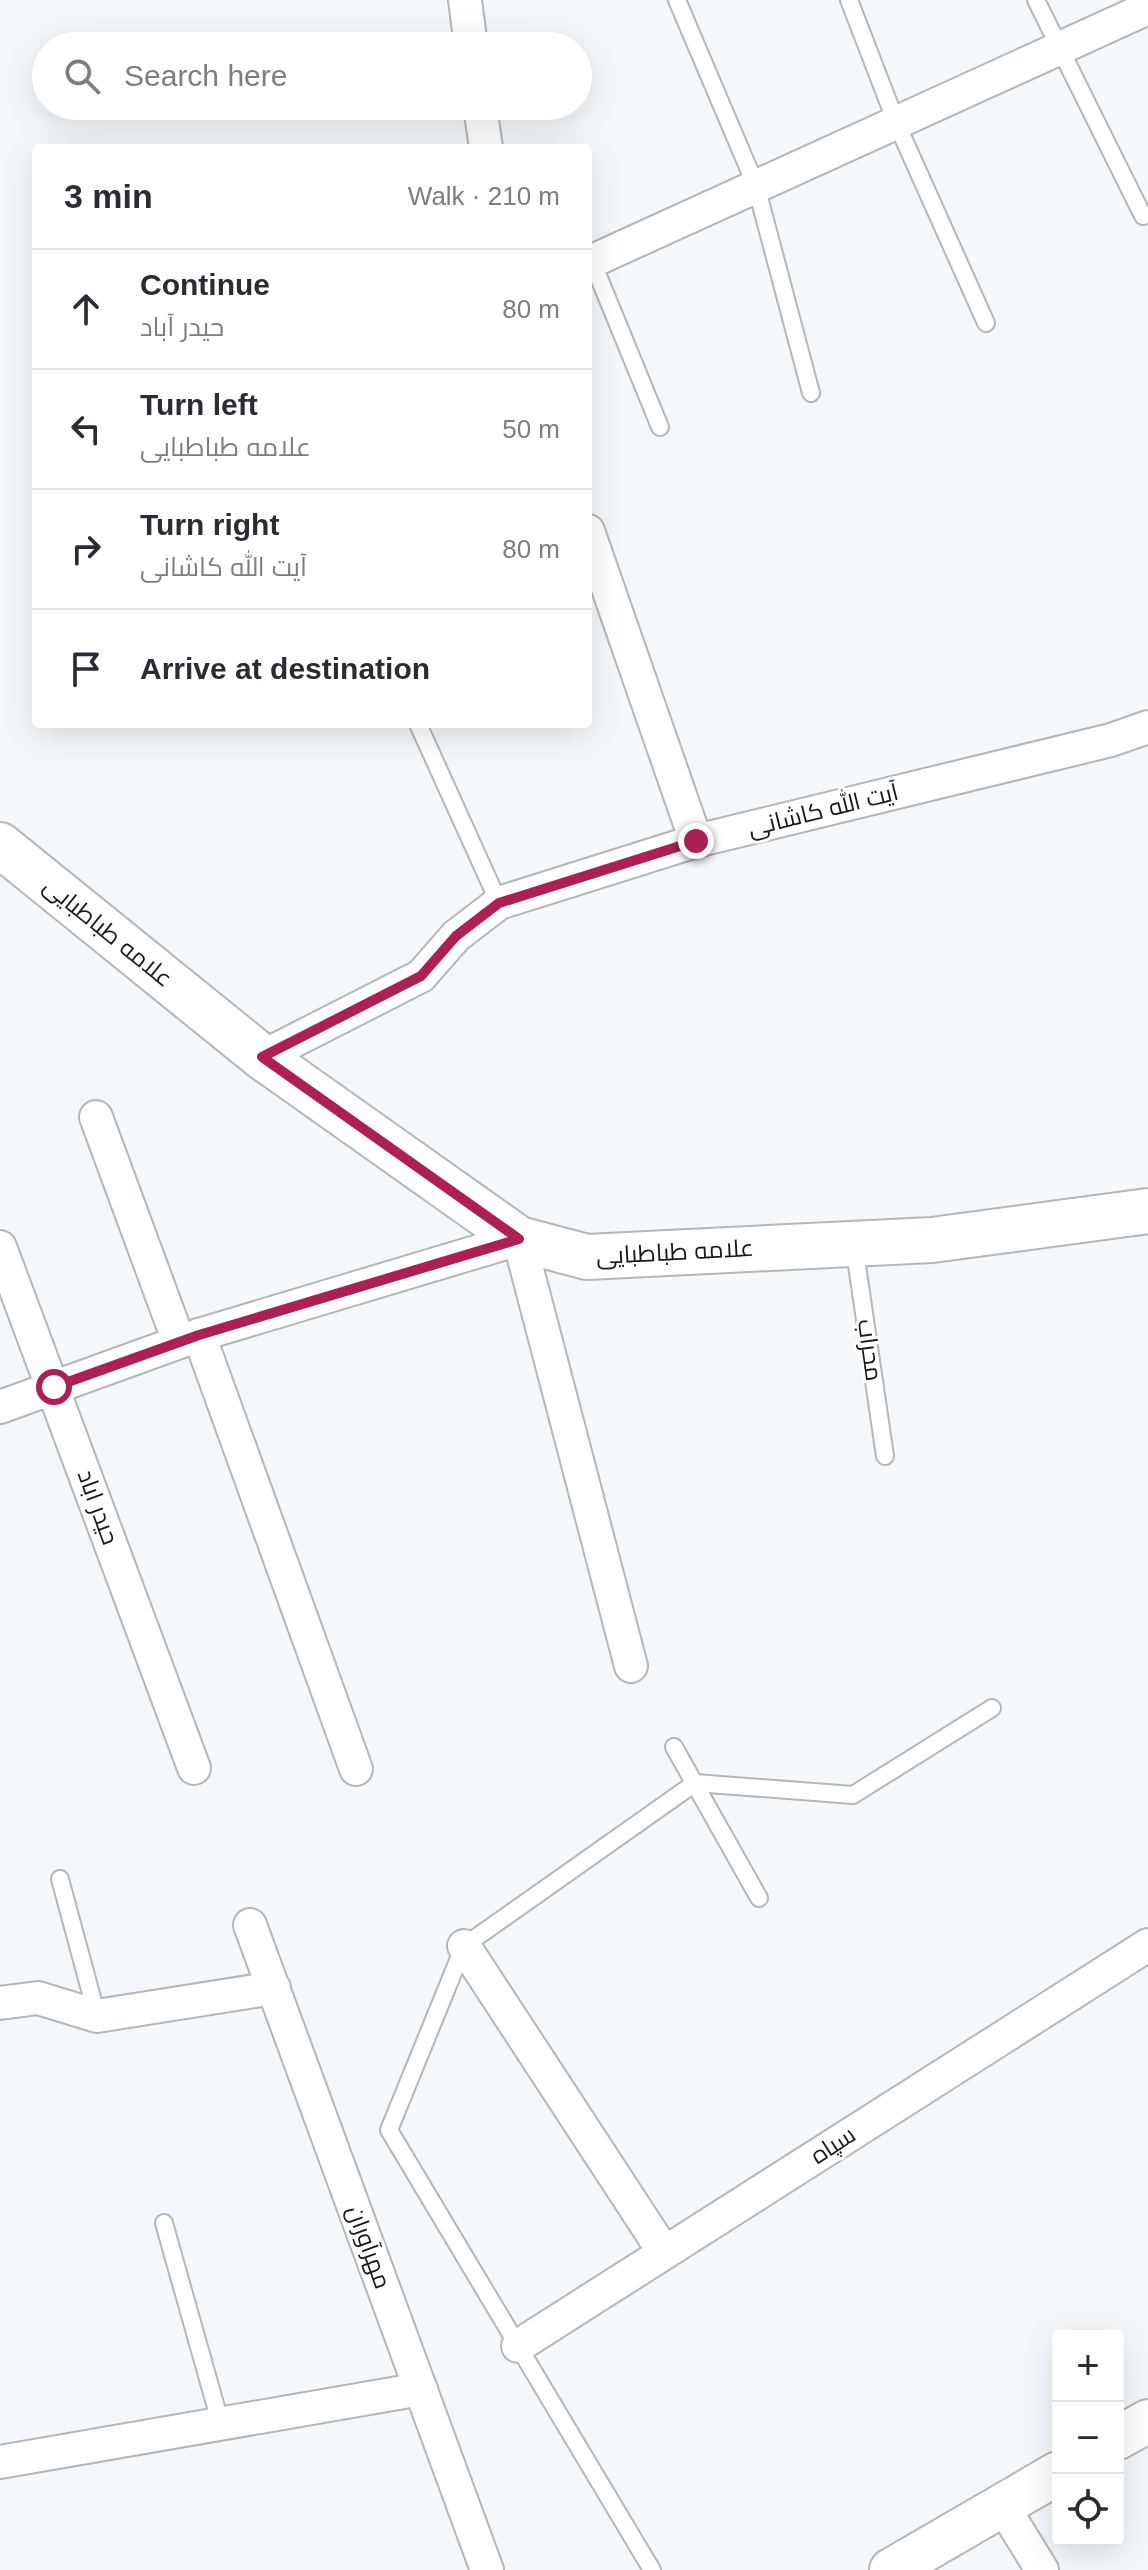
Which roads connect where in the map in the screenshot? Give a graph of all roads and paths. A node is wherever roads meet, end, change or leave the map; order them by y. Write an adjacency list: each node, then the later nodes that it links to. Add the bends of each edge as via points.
1 (465, 0): 6 (street)
2 (677, 0): 11 (lane)
3 (849, 0): 9 (lane)
4 (1036, 0): 7 (lane)
5 (1148, 8): 7 (street)
6 (469, 32)
7 (1059, 48): 9 (street); 12 (lane)
8 (482, 120): 10 (street)
9 (896, 122): 11 (street); 15 (lane)
10 (485, 144)
11 (756, 186): 13 (street); 16 (lane)
12 (1143, 216)
13 (592, 261)
14 (592, 267): 17 (lane)
15 (986, 323)
16 (811, 393)
17 (660, 427)
18 (592, 542): 21 (street)
19 (1148, 727): 21 (street, آیت الله کاشانی)
20 (420, 728): 23 (lane)
21 (696, 841): 23 (street, آیت الله کاشانی)
22 (0, 845): 24 (main road, علامه طباطبایی)
23 (499, 903): 24 (street, آیت الله کاشانی, via 456,936 421,976)
24 (262, 1057): 27 (main road, علامه طباطبایی)
25 (96, 1117): 30 (street)
26 (1148, 1211): 28 (main road, علامه طباطبایی, via 932,1240)
27 (519, 1239): 28 (main road, علامه طباطبایی, via 587,1257); 30 (street); 34 (street)
28 (854, 1244): 33 (lane, محراب)
29 (0, 1247): 31 (street, حیدر اباد)
30 (189, 1339): 31 (street); 38 (street)
31 (54, 1387): 32 (street); 37 (street, حیدر اباد)
32 (0, 1407)
33 (885, 1456)
34 (631, 1666)
35 (992, 1708): 39 (lane, via 853,1795)
36 (674, 1747): 39 (lane)
37 (194, 1768)
38 (356, 1769)
39 (695, 1783): 41 (lane); 44 (lane)
40 (60, 1879): 47 (lane)
41 (759, 1898)
42 (250, 1925): 45 (street, مهرآوران)
43 (1148, 1945): 49 (street, سپاه)
44 (464, 1946): 49 (street); 50 (lane, via 389,2130)
45 (274, 1988): 47 (street); 51 (street, مهرآوران)
46 (0, 2003): 47 (street, via 38,1998)
47 (97, 2016)
48 (164, 2223): 53 (lane)
49 (664, 2252): 50 (street, سپاه)
50 (518, 2346): 59 (lane)
51 (421, 2389): 53 (street); 58 (street, مهرآوران)
52 (1148, 2421): 54 (street)
53 (221, 2425): 55 (street)
54 (1124, 2435)
55 (0, 2462)
56 (1056, 2474): 57 (street)
57 (1002, 2505): 60 (street); 61 (street)
58 (487, 2570)
59 (652, 2570)
60 (891, 2570)
61 (1042, 2570)

